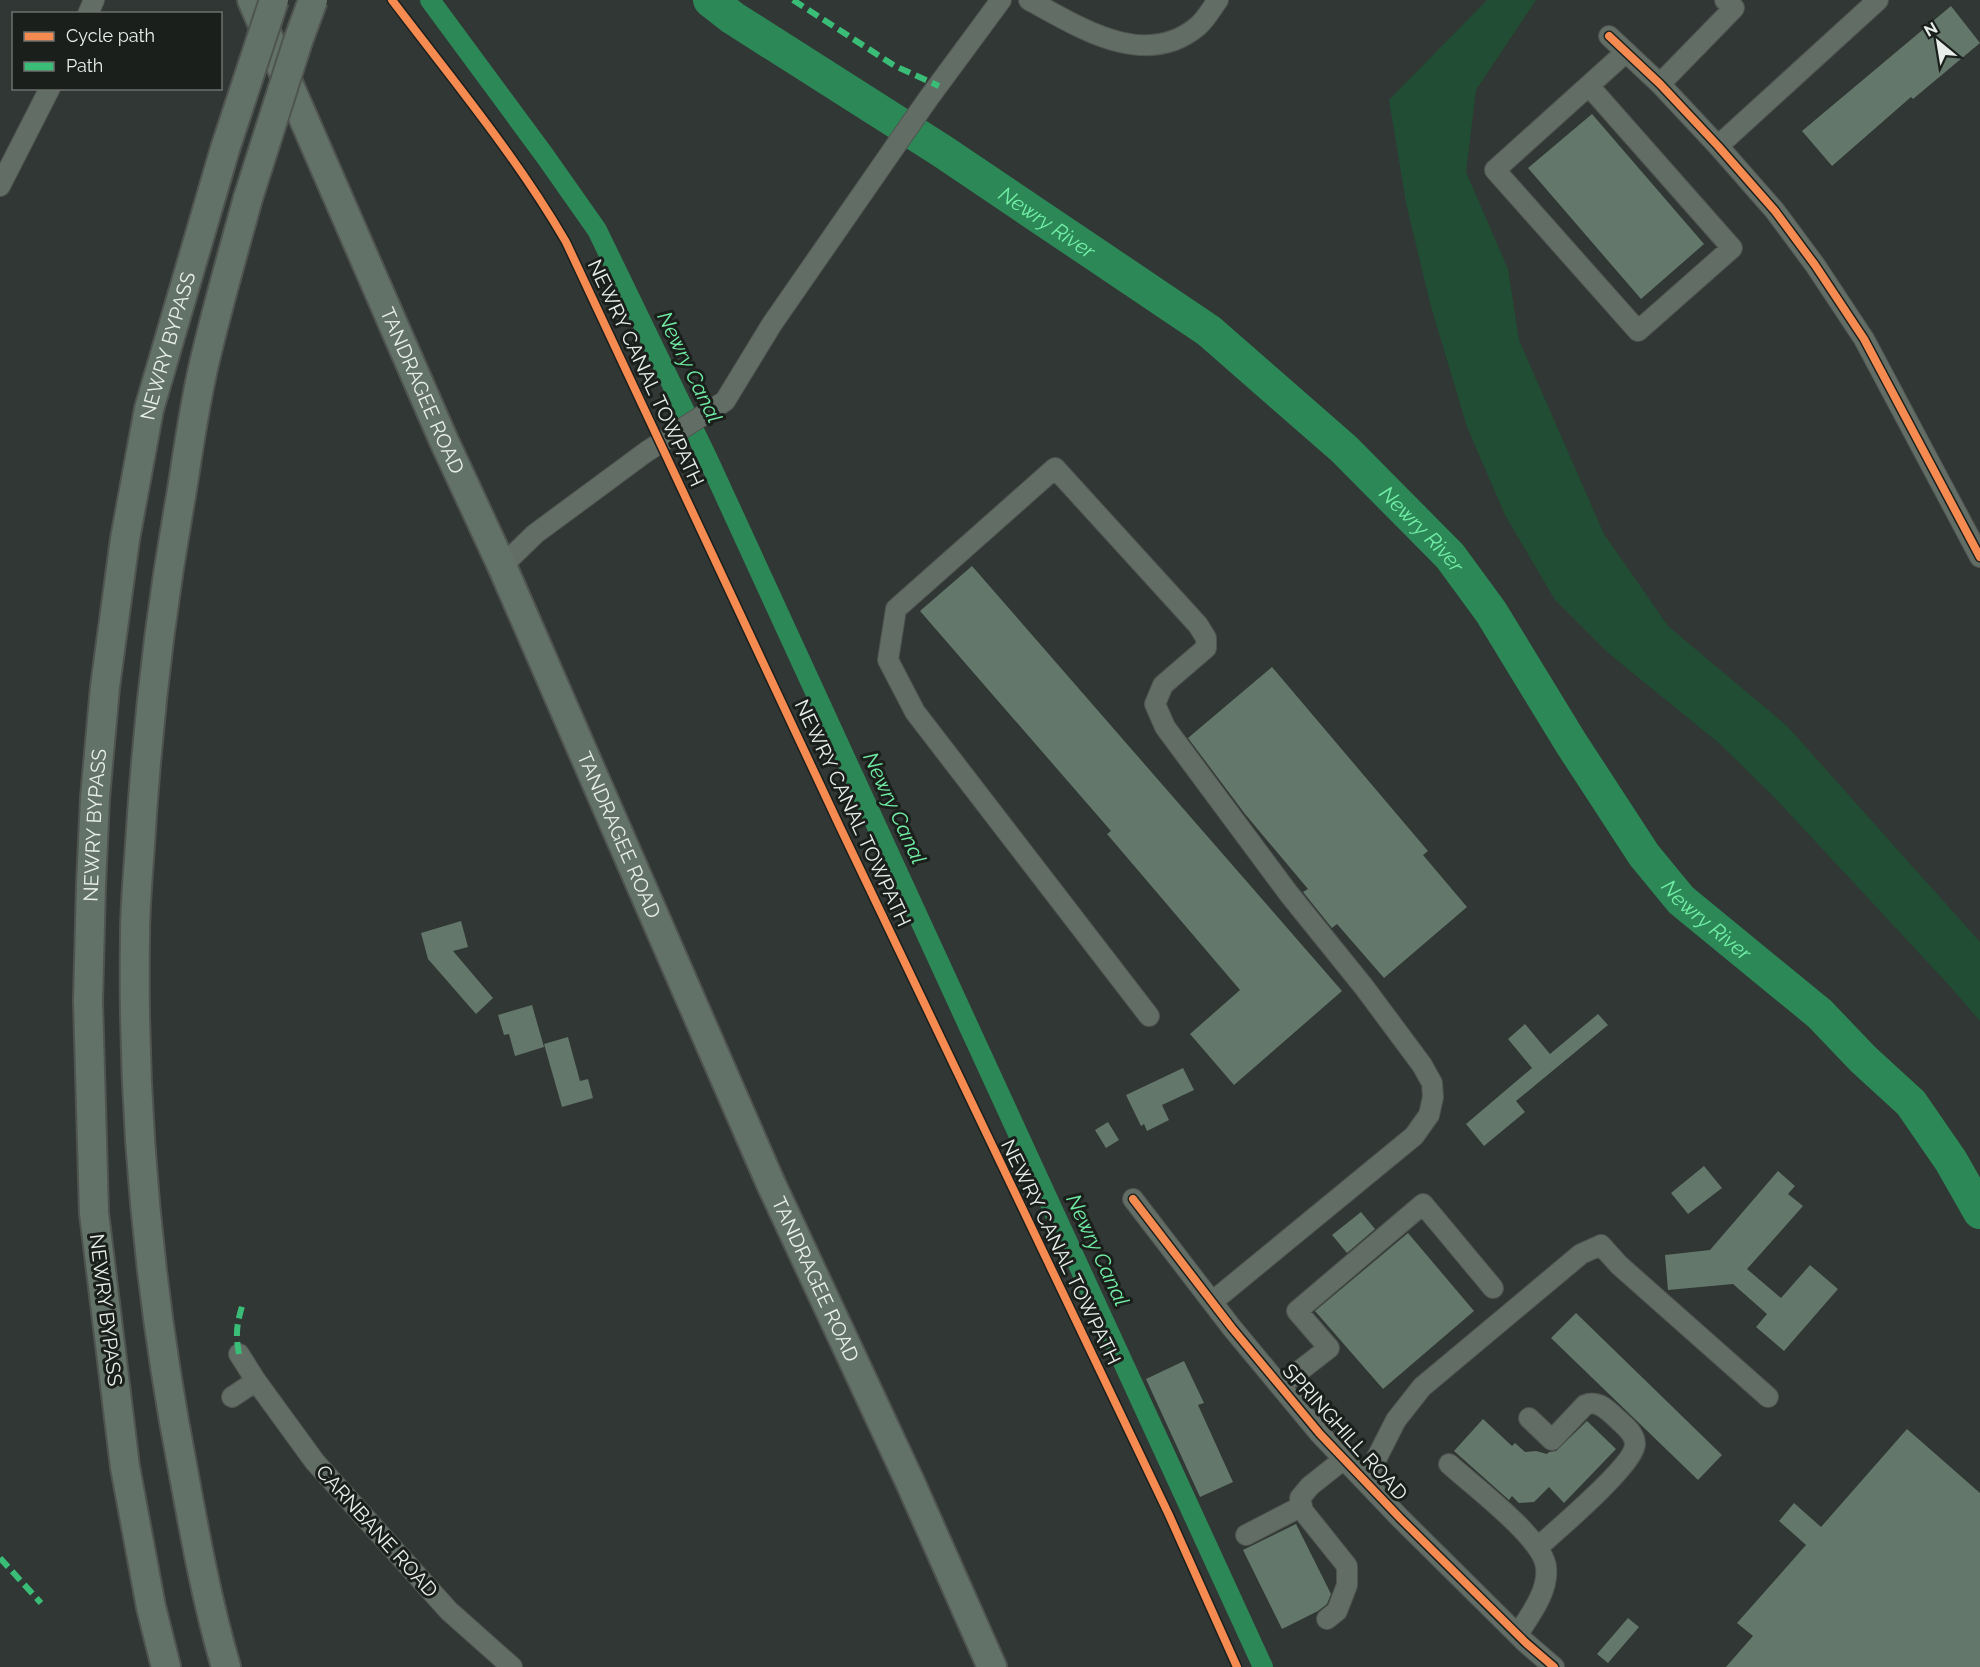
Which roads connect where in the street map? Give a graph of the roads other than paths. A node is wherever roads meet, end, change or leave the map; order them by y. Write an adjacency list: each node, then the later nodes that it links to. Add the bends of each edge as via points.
1 (252, 0): 17 (highway, TANDRAGEE ROAD)
2 (274, 0): 36 (highway, NEWRY BYPASS, bridge, via 225,149 149,409 127,527 105,687 95,798 88,1001 94,1213 125,1467)
3 (313, 0): 37 (highway, NEWRY BYPASS, bridge, via 248,198 204,366 153,678 135,932 140,1149 154,1293 169,1400 214,1626)
4 (1001, 0): 17 (street, via 772,324 725,401 646,452 535,534)
5 (1029, 0): 6 (street, via 1104,38 1159,46 1199,25)
6 (1218, 0)
7 (1725, 0): 11 (street, via 1734,8)
8 (1878, 0): 14 (street)
9 (1609, 36): 10 (street)
10 (1626, 51): 11 (street); 12 (street)
11 (1660, 84): 14 (street)
12 (1589, 86): 12 (street, via 1495,170 1638,331 1732,248)
13 (49, 90): 15 (street)
14 (1718, 146): 16 (street, via 1775,211 1864,339)
15 (0, 186)
16 (1980, 557)
17 (502, 566): 39 (highway, TANDRAGEE ROAD, via 771,1184)
18 (1149, 1016): 21 (street, via 915,712 888,660 896,609 1055,468 1206,638 1206,648 1163,684 1155,704 1164,727 1364,987 1432,1083 1429,1115 1414,1136)
19 (1133, 1199): 21 (street, SPRINGHILL ROAD)
20 (1493, 1287): 24 (street, via 1423,1204 1297,1311 1329,1348)
21 (1212, 1302): 24 (street, SPRINGHILL ROAD)
22 (239, 1354): 23 (street, CARNBANE ROAD)
23 (256, 1381): 25 (street); 38 (street, CARNBANE ROAD, via 315,1462 449,1611)
24 (1280, 1386): 28 (street, SPRINGHILL ROAD)
25 (232, 1397)
26 (1768, 1397): 30 (street, via 1601,1245 1581,1254 1422,1387 1396,1420)
27 (1529, 1418): 33 (street, via 1552,1440 1586,1405 1597,1403 1630,1431 1635,1442 1634,1452 1620,1470)
28 (1344, 1459): 30 (street, SPRINGHILL ROAD); 31 (street, via 1310,1486 1300,1498)
29 (1449, 1464): 33 (street)
30 (1365, 1481): 35 (street, SPRINGHILL ROAD)
31 (1302, 1506): 32 (street); 34 (street, via 1347,1566 1347,1585 1337,1611)
32 (1246, 1535)
33 (1538, 1547): 35 (street, via 1546,1566 1545,1583)
34 (1326, 1619)
35 (1518, 1634): 40 (street, SPRINGHILL ROAD)
36 (166, 1667)
37 (226, 1667)
38 (512, 1667)
39 (992, 1667)
40 (1554, 1667)

